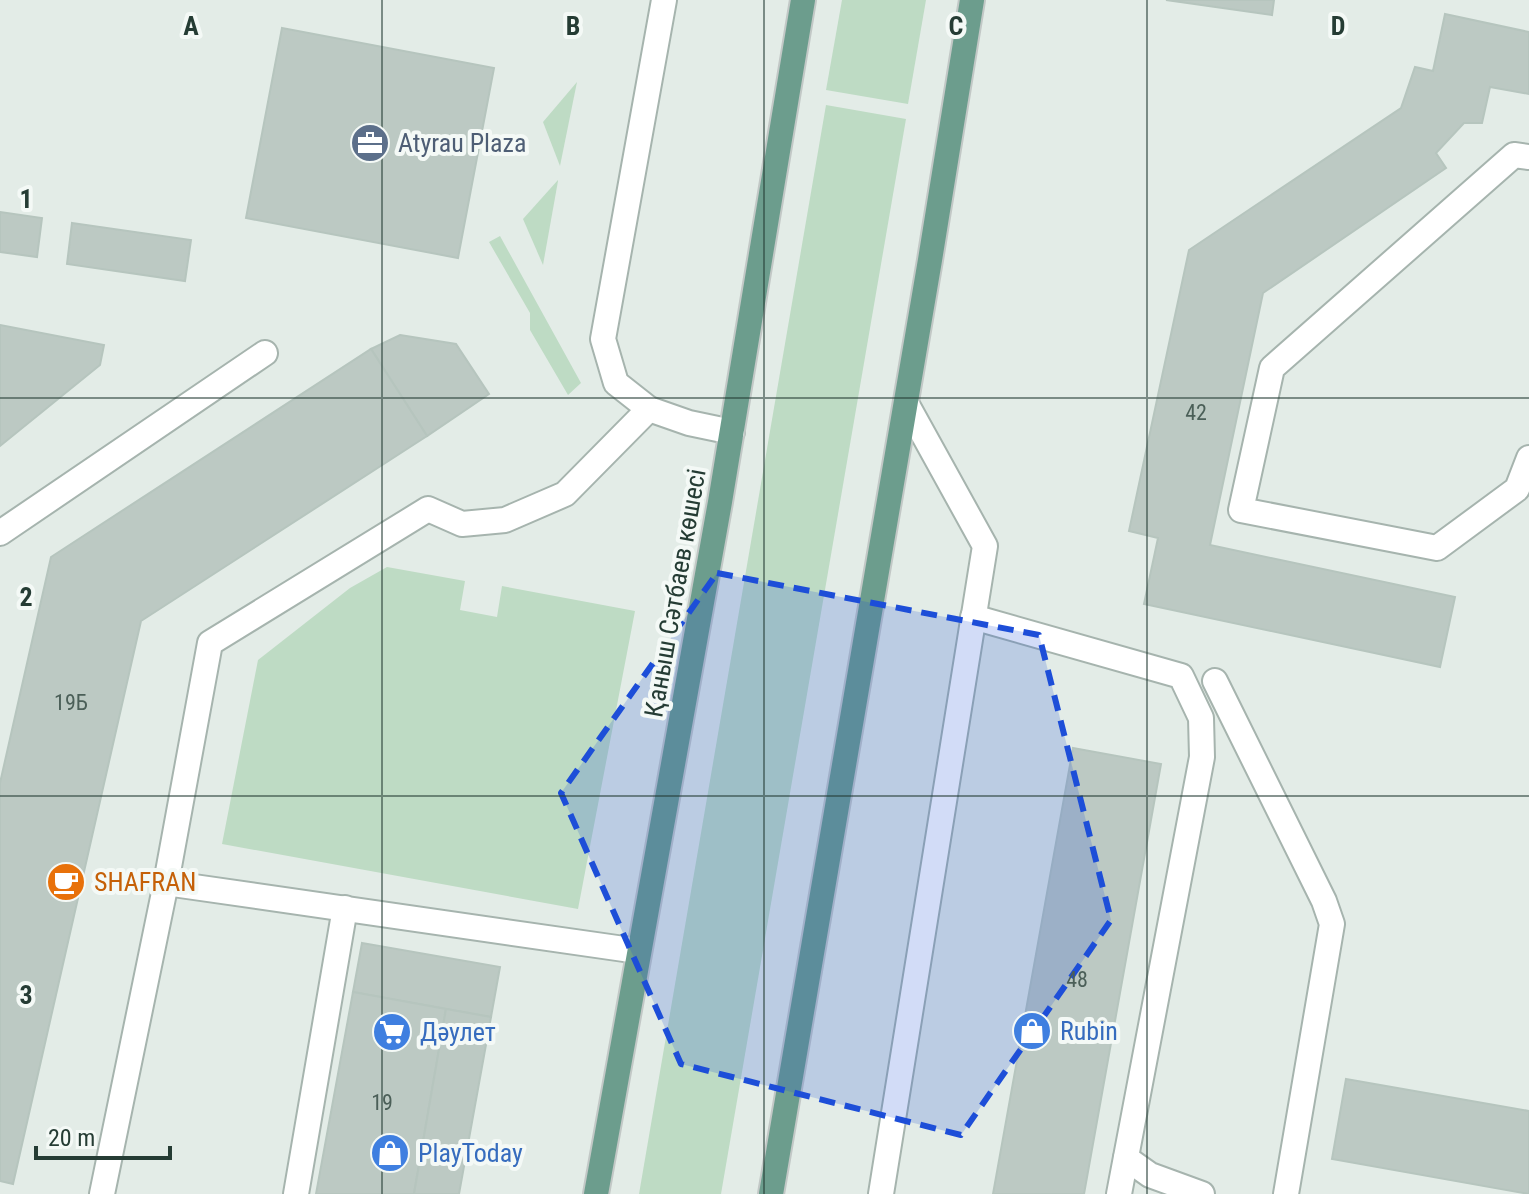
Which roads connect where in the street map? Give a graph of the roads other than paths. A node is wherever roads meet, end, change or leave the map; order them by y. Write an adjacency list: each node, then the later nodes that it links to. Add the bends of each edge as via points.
1 (664, 0): 7 (lane, via 603,339 616,383)
2 (803, 0): 8 (main road, Қаныш Сәтбаев көшесі)
3 (972, 0): 6 (main road)
4 (1529, 157): 9 (lane, via 1514,155 1272,368 1241,510 1437,548 1517,489)
5 (265, 353): 10 (lane)
6 (906, 403): 11 (lane, via 985,546); 20 (main road)
7 (649, 409): 8 (lane); 13 (lane, via 565,494 490,522 462,524 428,509 210,643)
8 (732, 432): 15 (main road, Қаныш Сәтбаев көшесі)
9 (1529, 458)
10 (0, 533)
11 (973, 617): 16 (lane, via 1181,676 1201,718 1202,757); 21 (lane)
12 (1215, 681): 24 (lane, via 1332,924)
13 (166, 883): 14 (lane); 17 (lane)
14 (345, 908): 15 (lane); 18 (lane)
15 (638, 951): 19 (main road, Қаныш Сәтбаев көшесі)
16 (1126, 1158): 22 (lane); 23 (lane, via 1150,1175)
17 (102, 1194)
18 (296, 1194)
19 (596, 1194)
20 (771, 1194)
21 (881, 1194)
22 (1119, 1194)
23 (1202, 1194)
24 (1286, 1194)

